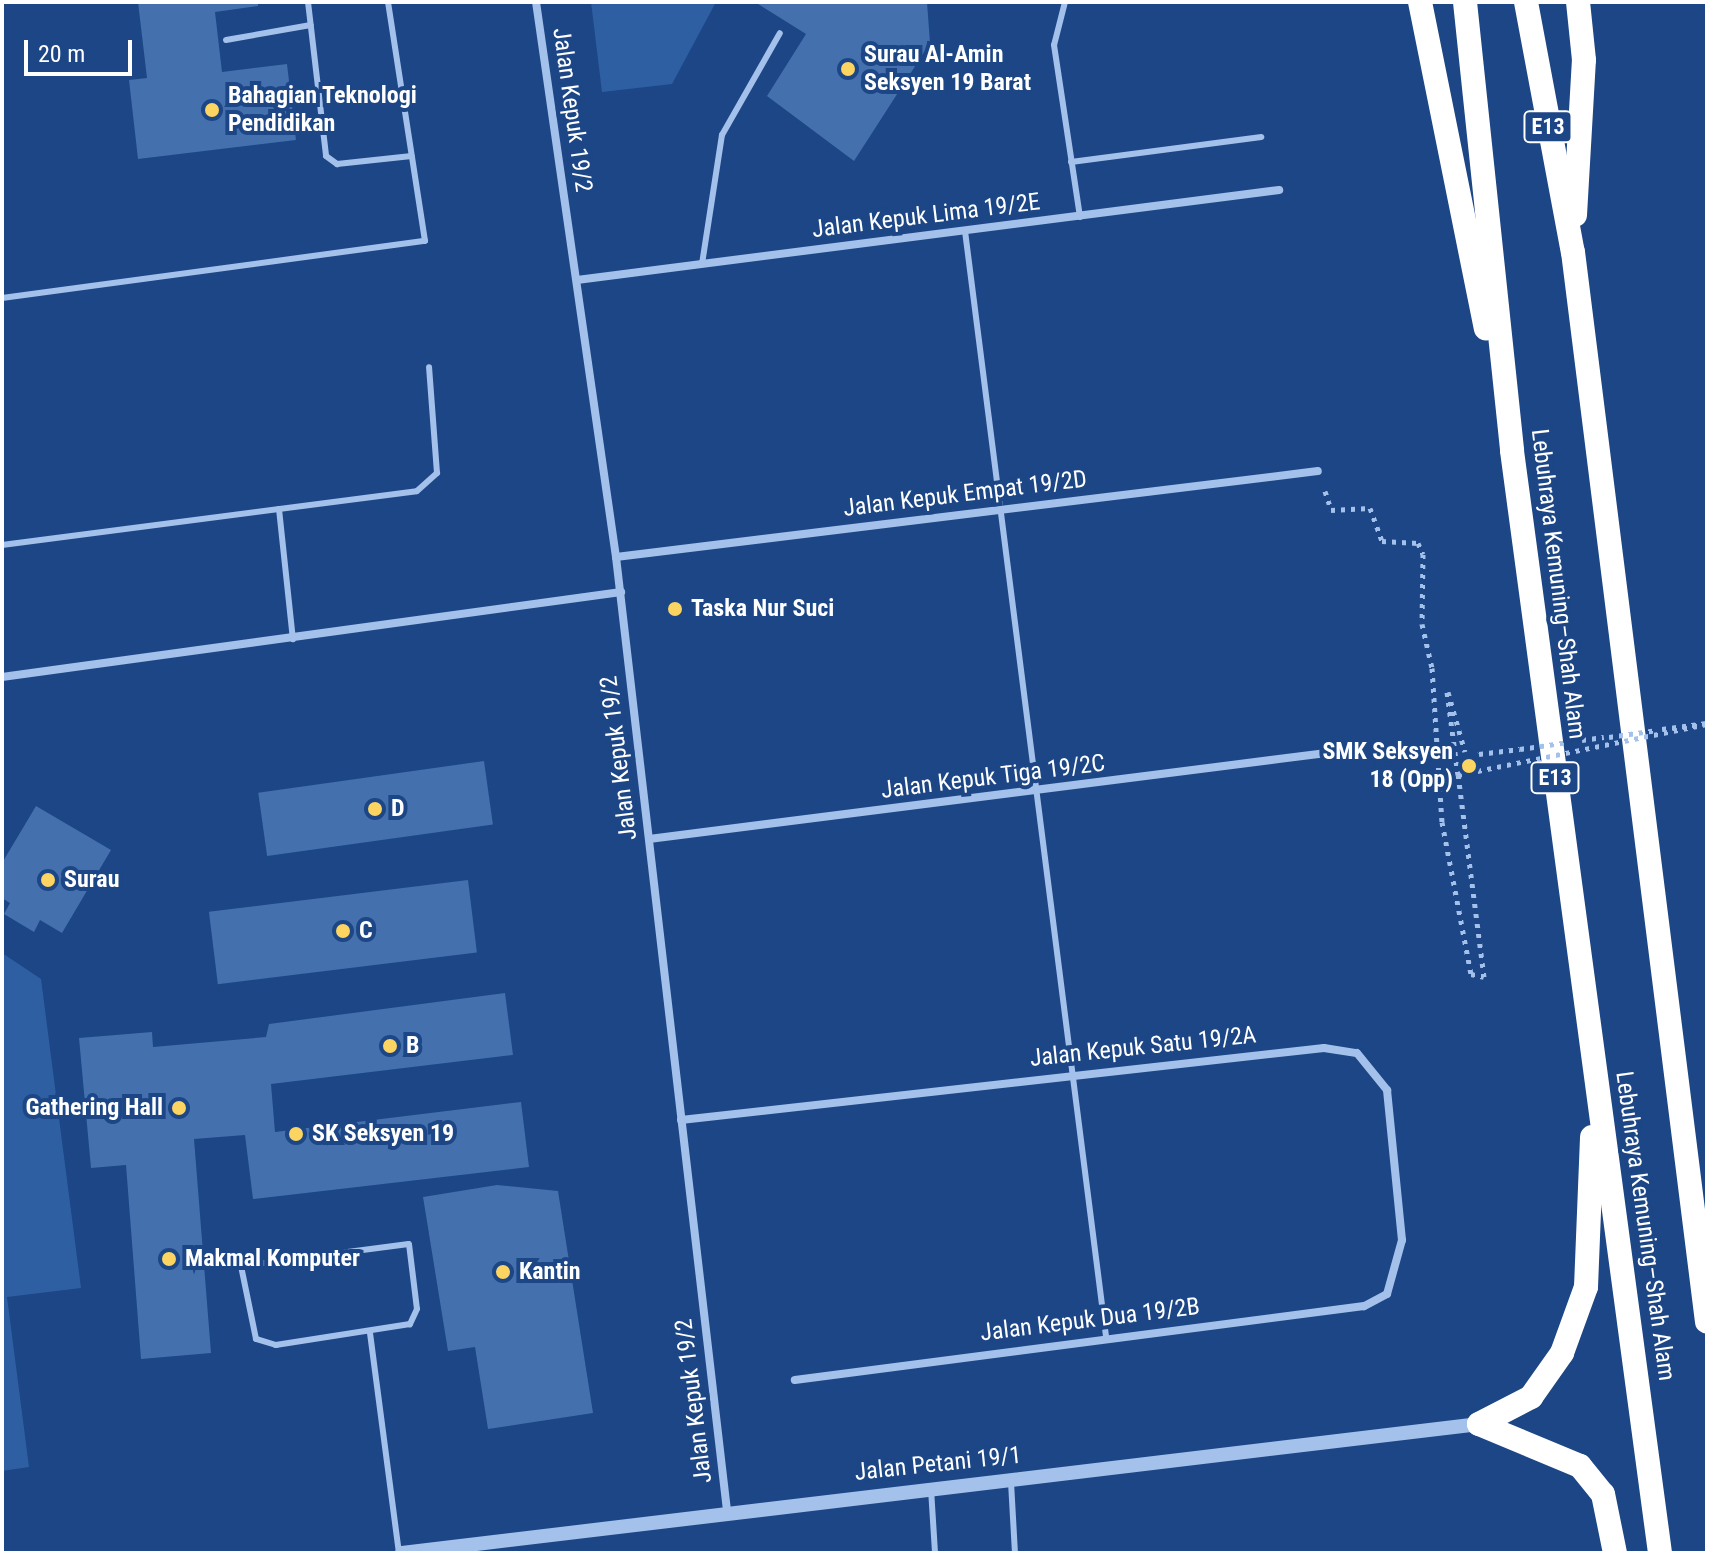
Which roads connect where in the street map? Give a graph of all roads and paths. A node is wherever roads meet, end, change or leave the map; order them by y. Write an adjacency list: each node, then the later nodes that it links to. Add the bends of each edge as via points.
1 (308, 2): 9 (lane)
2 (388, 2): 13 (lane)
3 (536, 2): 20 (street, Jalan Kepuk 19/2)
4 (1065, 2): 14 (lane, via 1054,45)
5 (1420, 2): 23 (highway)
6 (1465, 2): 23 (highway, Lebuhraya Kemuning–Shah Alam / E13)
7 (1526, 2): 18 (highway, Lebuhraya Kemuning–Shah Alam / E13)
8 (1578, 2): 18 (highway, via 1584,60)
9 (311, 25): 11 (lane); 13 (lane, via 326,156 345,164)
10 (780, 33): 19 (lane, via 722,135)
11 (226, 40)
12 (1261, 137): 14 (lane)
13 (412, 156): 21 (lane, via 425,241)
14 (1071, 162): 16 (lane)
15 (1279, 190): 16 (street, Jalan Kepuk Lima 19/2E)
16 (1080, 217): 17 (street, Jalan Kepuk Lima 19/2E)
17 (965, 231): 19 (street, Jalan Kepuk Lima 19/2E); 26 (lane)
18 (1573, 252): 41 (highway, Lebuhraya Kemuning–Shah Alam / E13)
19 (702, 264): 20 (street, Jalan Kepuk Lima 19/2E)
20 (577, 280): 28 (street, Jalan Kepuk 19/2)
21 (2, 298)
22 (429, 367): 25 (lane, via 437,473 417,491)
23 (1512, 451): 39 (highway, Lebuhraya Kemuning–Shah Alam / E13)
24 (1318, 471): 26 (street, Jalan Kepuk Empat 19/2D); 35 (path, via 1331,510 1370,508 1382,541 1418,543 1423,554 1422,624 1432,668 1442,822 1471,974 1484,977)
25 (279, 509): 27 (lane); 30 (lane)
26 (1001, 510): 28 (street, Jalan Kepuk Empat 19/2D); 36 (lane)
27 (2, 545)
28 (616, 557): 29 (street, Jalan Kepuk 19/2)
29 (621, 592): 30 (street); 37 (street, Jalan Kepuk 19/2)
30 (293, 639): 31 (street)
31 (2, 677)
32 (1707, 724): 35 (path, bridge); 35 (path, bridge, via 1479,754)
33 (1342, 751): 36 (street, Jalan Kepuk Tiga 19/2C)
34 (1465, 752): 35 (path, via 1447,692)
35 (1458, 775)
36 (1036, 792): 37 (street, Jalan Kepuk Tiga 19/2C); 38 (lane)
37 (649, 839): 40 (street, Jalan Kepuk 19/2)
38 (1072, 1074): 40 (street, Jalan Kepuk Satu 19/2A); 42 (street, Jalan Kepuk Satu 19/2A, via 1324,1048 1357,1053 1387,1090 1402,1240); 45 (lane)
39 (1594, 1079): 47 (highway, via 1586,1287 1562,1353 1531,1397); 55 (highway, Lebuhraya Kemuning–Shah Alam / E13)
40 (681, 1120): 50 (street, Jalan Kepuk 19/2)
41 (1702, 1250): 43 (highway, Lebuhraya Kemuning–Shah Alam / E13)
42 (1387, 1294): 45 (street, Jalan Kepuk Dua 19/2B, via 1364,1306)
43 (1707, 1322)
44 (370, 1333): 44 (lane, via 410,1324 417,1309 409,1244 241,1266 256,1339 276,1345); 51 (lane)
45 (1106, 1337): 46 (street, Jalan Kepuk Dua 19/2B)
46 (795, 1380)
47 (1479, 1424): 48 (street, Jalan Petani 19/1); 54 (highway, via 1580,1466 1603,1494)
48 (1011, 1478): 49 (street, Jalan Petani 19/1); 53 (lane)
49 (931, 1486): 50 (street, Jalan Petani 19/1); 52 (lane)
50 (727, 1511): 51 (street, Jalan Petani 19/1)
51 (401, 1553)
52 (935, 1553)
53 (1015, 1553)
54 (1615, 1553)
55 (1660, 1553)

